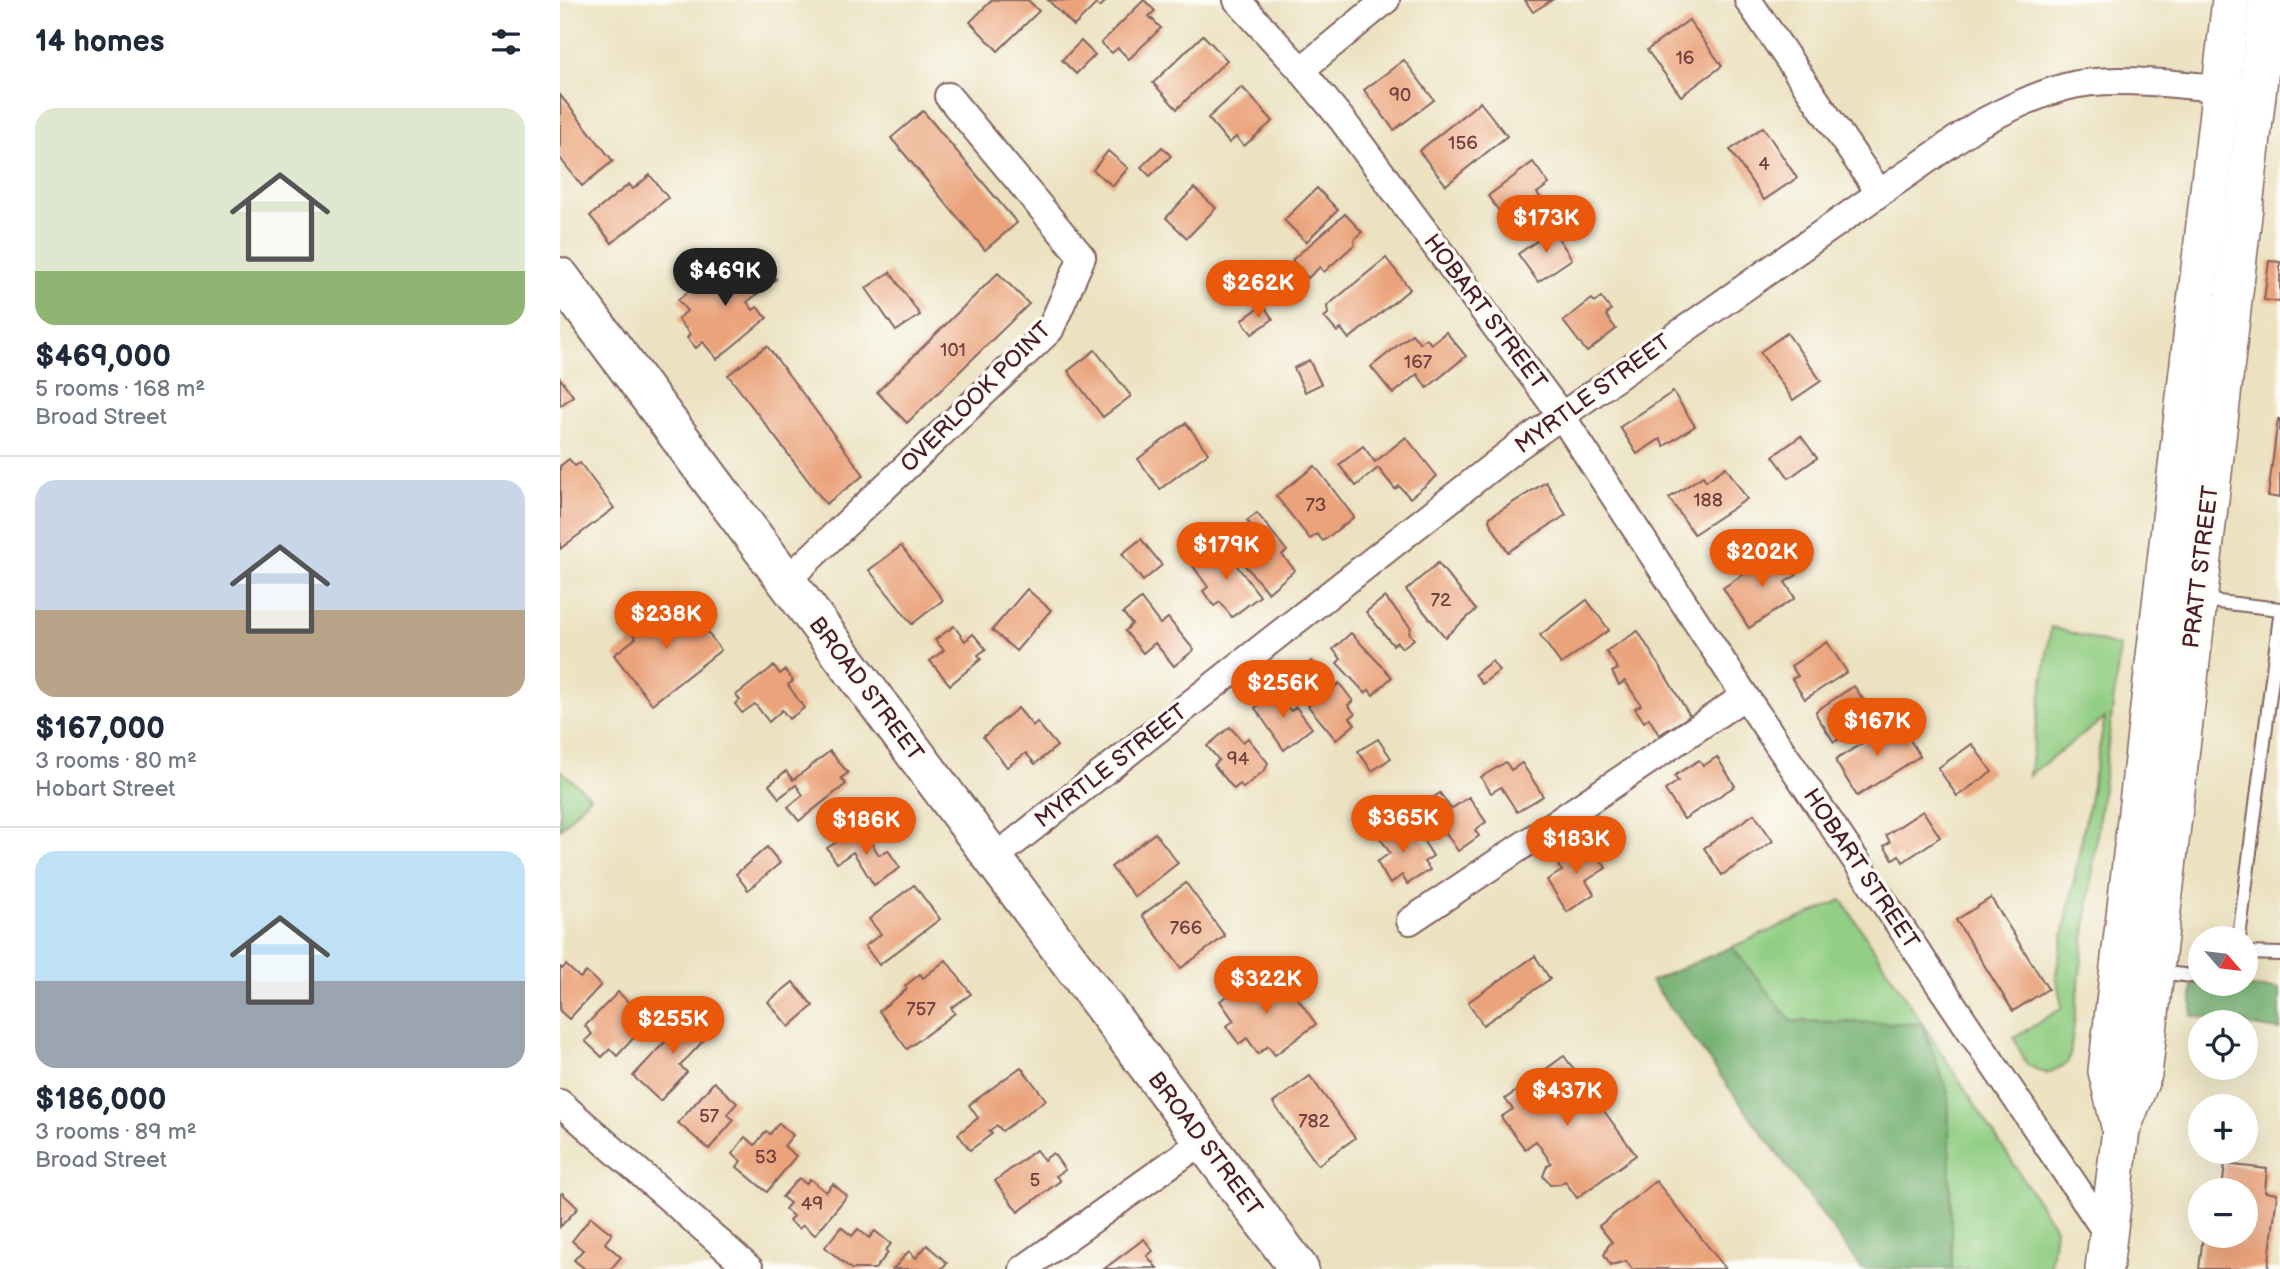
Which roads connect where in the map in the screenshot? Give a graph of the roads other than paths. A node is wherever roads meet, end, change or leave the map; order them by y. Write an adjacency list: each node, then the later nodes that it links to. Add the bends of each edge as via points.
1 (1237, 0): 6 (street, HOBART STREET)
2 (1386, 0): 6 (street)
3 (1748, 0): 10 (street)
4 (2231, 0): 7 (street, PRATT STREET)
5 (2268, 0): 8 (street, PRATT STREET)
6 (1301, 70): 12 (street, HOBART STREET)
7 (2222, 89): 8 (street, MYRTLE STREET); 10 (street, MYRTLE STREET, via 2116,82 2068,86 2023,101 1977,125); 23 (street, PRATT STREET)
8 (2259, 92): 14 (street, PRATT STREET)
9 (948, 96): 13 (street, OVERLOOK POINT, via 1082,257 1050,330)
10 (1879, 192): 12 (street, MYRTLE STREET)
11 (560, 277): 13 (main road, BROAD STREET)
12 (1561, 415): 17 (street, HOBART STREET); 18 (street, MYRTLE STREET)
13 (786, 580): 18 (main road, BROAD STREET)
14 (2197, 599): 15 (lane); 23 (street, PRATT STREET)
15 (2280, 609)
16 (2280, 616): 20 (lane)
17 (1745, 696): 19 (street); 27 (street, HOBART STREET)
18 (993, 859): 26 (main road, BROAD STREET)
19 (1410, 921)
20 (2241, 926)
21 (2258, 953): 22 (lane)
22 (2280, 954)
23 (2137, 970): 24 (lane); 27 (street, PRATT STREET, via 2143,1074 2121,1130)
24 (2188, 976)
25 (560, 1103): 28 (street)
26 (1203, 1140): 29 (street); 30 (main road, BROAD STREET)
27 (2106, 1252)
28 (750, 1269)
29 (1023, 1269)
30 (1299, 1269)

